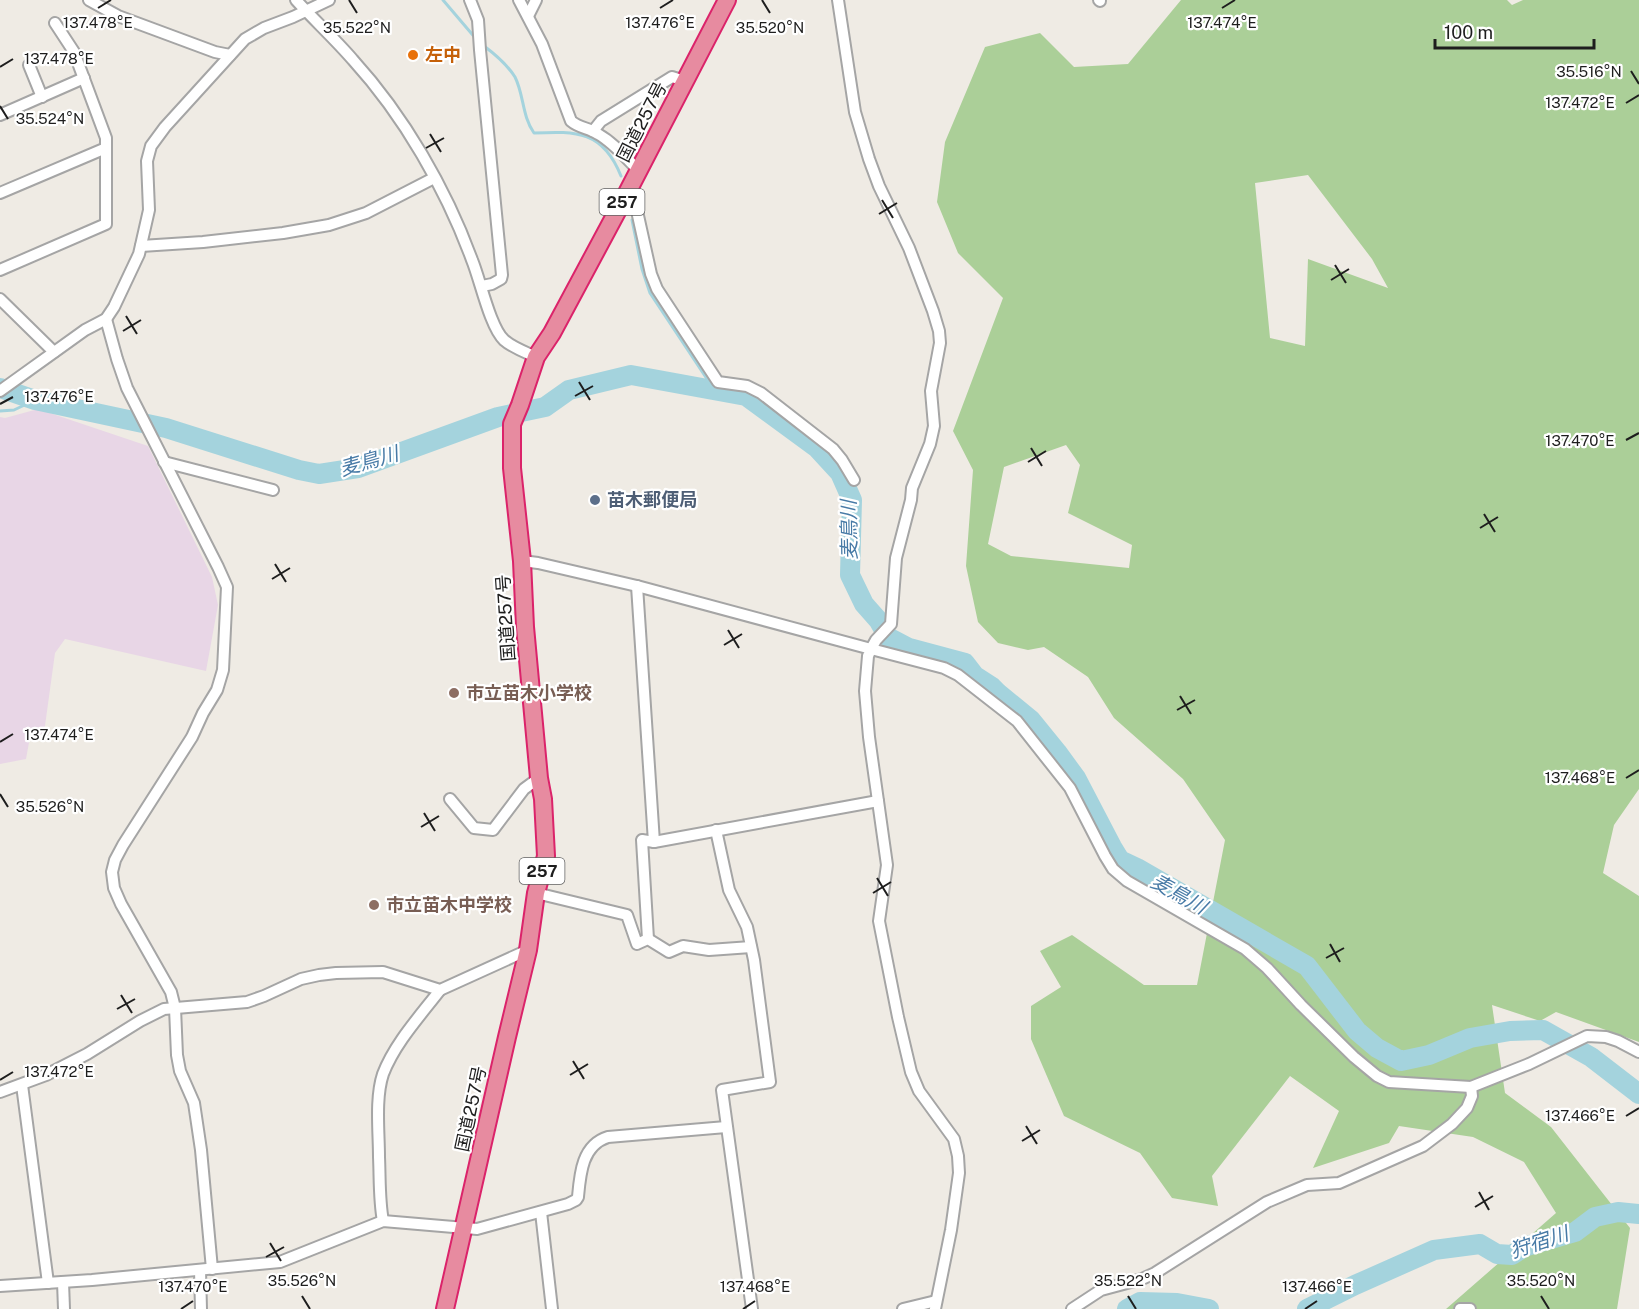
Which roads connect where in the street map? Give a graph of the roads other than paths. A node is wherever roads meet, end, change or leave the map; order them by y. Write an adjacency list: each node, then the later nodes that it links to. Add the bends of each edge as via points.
1 (89, 0): 12 (street, via 118,16)
2 (296, 0): 9 (street)
3 (329, 0): 9 (street)
4 (470, 0): 26 (street, via 478,20 502,275 492,284)
5 (519, 0): 10 (street)
6 (536, 0): 10 (street)
7 (727, 0): 15 (highway, 国道257号 / 257)
8 (838, 0): 37 (street, via 855,112 869,159 933,311 940,343 931,391 934,426 912,488 896,558 891,624)
9 (306, 10): 12 (street, via 245,39); 21 (street, via 388,103)
10 (528, 16): 18 (street, via 571,121)
11 (55, 23): 14 (street, via 74,52)
12 (230, 55): 24 (street, via 151,146 147,161 149,210)
13 (29, 64): 16 (street)
14 (84, 78): 16 (street); 19 (street)
15 (685, 81): 18 (street, via 672,77 601,121); 20 (highway, 国道257号 / 257)
16 (42, 97): 17 (street)
17 (0, 115)
18 (593, 131): 20 (street)
19 (106, 148): 22 (street); 25 (street, via 106,224)
20 (639, 171): 23 (highway, 国道257号 / 257)
21 (434, 178): 24 (street, via 366,213 329,225); 26 (street)
22 (0, 193)
23 (627, 193): 30 (highway, 国道257号 / 257); 33 (street, via 635,202 657,289 718,382 747,386 761,393 833,449)
24 (141, 246): 28 (street)
25 (0, 270)
26 (482, 286): 30 (street, via 502,339)
27 (0, 299): 29 (street)
28 (106, 319): 29 (street); 32 (street, via 127,388)
29 (54, 352): 31 (street)
30 (536, 357): 35 (highway, 国道257号 / 257, via 512,424 512,468)
31 (0, 391)
32 (164, 462): 34 (street); 48 (street, via 227,587 223,670 217,690 123,845 112,872 114,888 171,992)
33 (854, 480)
34 (273, 490)
35 (522, 561): 36 (street); 38 (highway, 国道257号 / 257)
36 (637, 586): 37 (street); 42 (street)
37 (873, 645): 40 (street, via 868,656 865,691); 51 (street, via 958,675 1017,721 1070,788 1113,869 1127,881 1245,949 1377,1076 1389,1082)
38 (539, 778): 39 (street, via 524,789 493,830 474,828); 43 (highway, 国道257号 / 257, via 546,856)
39 (450, 799)
40 (878, 801): 41 (street); 61 (street, via 887,865 879,921 898,1017 919,1091 954,1139 958,1156 951,1230)
41 (716, 831): 42 (street); 45 (street, via 729,890 747,927)
42 (654, 842): 44 (street, via 642,840)
43 (536, 893): 44 (street, via 627,915 637,944); 46 (highway, 国道257号 / 257)
44 (648, 939): 45 (street, via 669,952 682,946 709,950)
45 (751, 947): 53 (street, via 770,1082 722,1090)
46 (528, 950): 47 (street); 56 (highway, 国道257号 / 257)
47 (440, 990): 48 (street, via 383,972 336,973 301,979 247,1002); 55 (street, via 398,1046 383,1074 378,1118)
48 (175, 1008): 50 (street, via 140,1020 87,1054); 57 (street, via 177,1055 194,1103 201,1150)
49 (1639, 1052): 51 (street, via 1606,1037 1587,1036)
50 (22, 1085): 52 (street); 58 (street)
51 (1471, 1088): 68 (street, via 1467,1108 1423,1146 1339,1183 1307,1185 1267,1202 1155,1273 1101,1290)
52 (0, 1092)
53 (726, 1127): 54 (street, via 602,1139 583,1164 576,1200); 66 (street)
54 (541, 1212): 56 (street, via 477,1229); 65 (street)
55 (383, 1221): 56 (street); 57 (street, via 280,1262)
56 (465, 1228): 64 (highway, 国道257号 / 257)
57 (206, 1269): 59 (street); 63 (street)
58 (48, 1282): 59 (street); 60 (street)
59 (63, 1282): 62 (street)
60 (0, 1286)
61 (935, 1305): 67 (street)
62 (64, 1309)
63 (201, 1309)
64 (445, 1309)
65 (552, 1309)
66 (752, 1309)
67 (903, 1309)
68 (1072, 1309)
69 (1460, 1309): 70 (street)
70 (1470, 1309)

